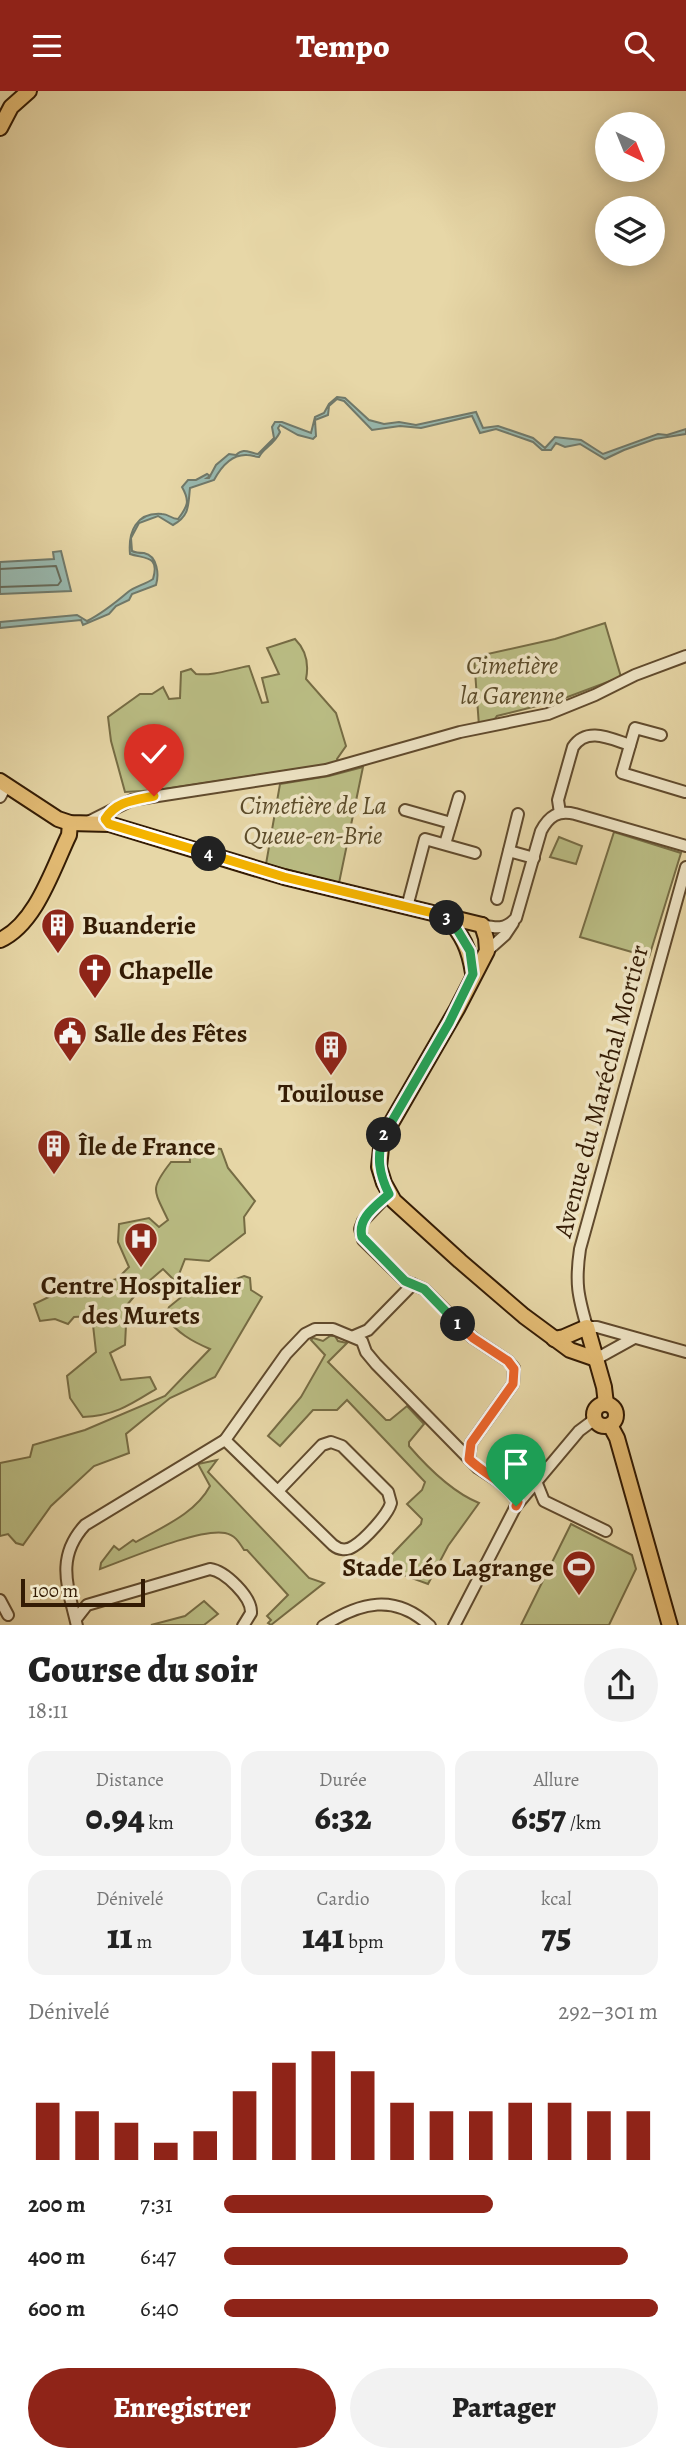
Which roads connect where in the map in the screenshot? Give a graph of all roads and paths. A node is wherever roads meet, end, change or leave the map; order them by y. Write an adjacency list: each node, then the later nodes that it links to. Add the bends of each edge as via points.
1 (29, 91): 2 (main road, via 12,107)
2 (0, 128)
3 (686, 656): 9 (street, via 548,714 460,732 326,771 181,791)
4 (661, 735): 5 (street, via 635,728)
5 (630, 745): 7 (street, via 622,773); 11 (street, via 592,735 577,741 558,800)
6 (2, 788): 15 (main road)
7 (685, 792)
8 (459, 797): 13 (street)
9 (111, 809): 14 (street, via 105,819); 15 (street)
10 (405, 810): 13 (street)
11 (560, 813): 17 (street); 20 (street, via 544,825)
12 (518, 814): 18 (street)
13 (451, 823): 16 (street)
14 (109, 824): 15 (main road); 23 (main road, via 284,877)
15 (75, 827): 27 (main road, via 29,917)
16 (445, 844): 19 (street); 23 (street, via 425,839)
17 (686, 846)
18 (509, 851): 20 (street); 22 (street)
19 (475, 853)
20 (534, 858): 25 (street)
21 (686, 867): 33 (street, Avenue du Maréchal Mortier, via 580,1249 577,1293)
22 (496, 899)
23 (407, 907): 24 (main road)
24 (445, 916): 26 (main road); 28 (main road)
25 (516, 918): 26 (street, via 500,928); 29 (street)
26 (482, 925): 28 (main road); 29 (main road)
27 (0, 940)
28 (470, 951): 30 (main road)
29 (487, 951): 30 (main road)
30 (473, 974): 31 (main road, via 382,1139 379,1167)
31 (389, 1194): 32 (street, via 363,1221 361,1234); 36 (main road, via 492,1290)
32 (413, 1284): 34 (street, via 368,1330); 43 (street, via 514,1369 513,1384)
33 (587, 1327): 35 (street); 36 (main road); 38 (main road)
34 (354, 1336): 42 (street, via 325,1328 305,1334); 44 (street)
35 (634, 1338): 37 (street); 38 (street)
36 (554, 1339): 38 (main road)
37 (686, 1352)
38 (596, 1359): 39 (main road)
39 (606, 1404): 40 (main road, via 596,1408); 41 (main road, via 616,1413)
40 (594, 1419): 41 (main road); 46 (street)
41 (610, 1425): 56 (main road)
42 (225, 1440): 48 (street); 51 (street, via 85,1525 74,1538 65,1573)
43 (471, 1443): 44 (street); 45 (street)
44 (455, 1445): 45 (street)
45 (469, 1459): 47 (street)
46 (532, 1485): 47 (street); 49 (street); 50 (street, via 544,1501)
47 (510, 1489): 49 (street)
48 (278, 1491): 48 (street, via 337,1549 355,1546 391,1503 388,1492 342,1446 331,1442 322,1445)
49 (518, 1502): 55 (street)
50 (606, 1531)
51 (77, 1622): 52 (street, via 88,1605 210,1569 221,1572 249,1599 251,1613)
52 (244, 1625)
53 (324, 1625): 54 (street, via 362,1607 385,1604 412,1611)
54 (429, 1625)
55 (454, 1625)
56 (670, 1625)

